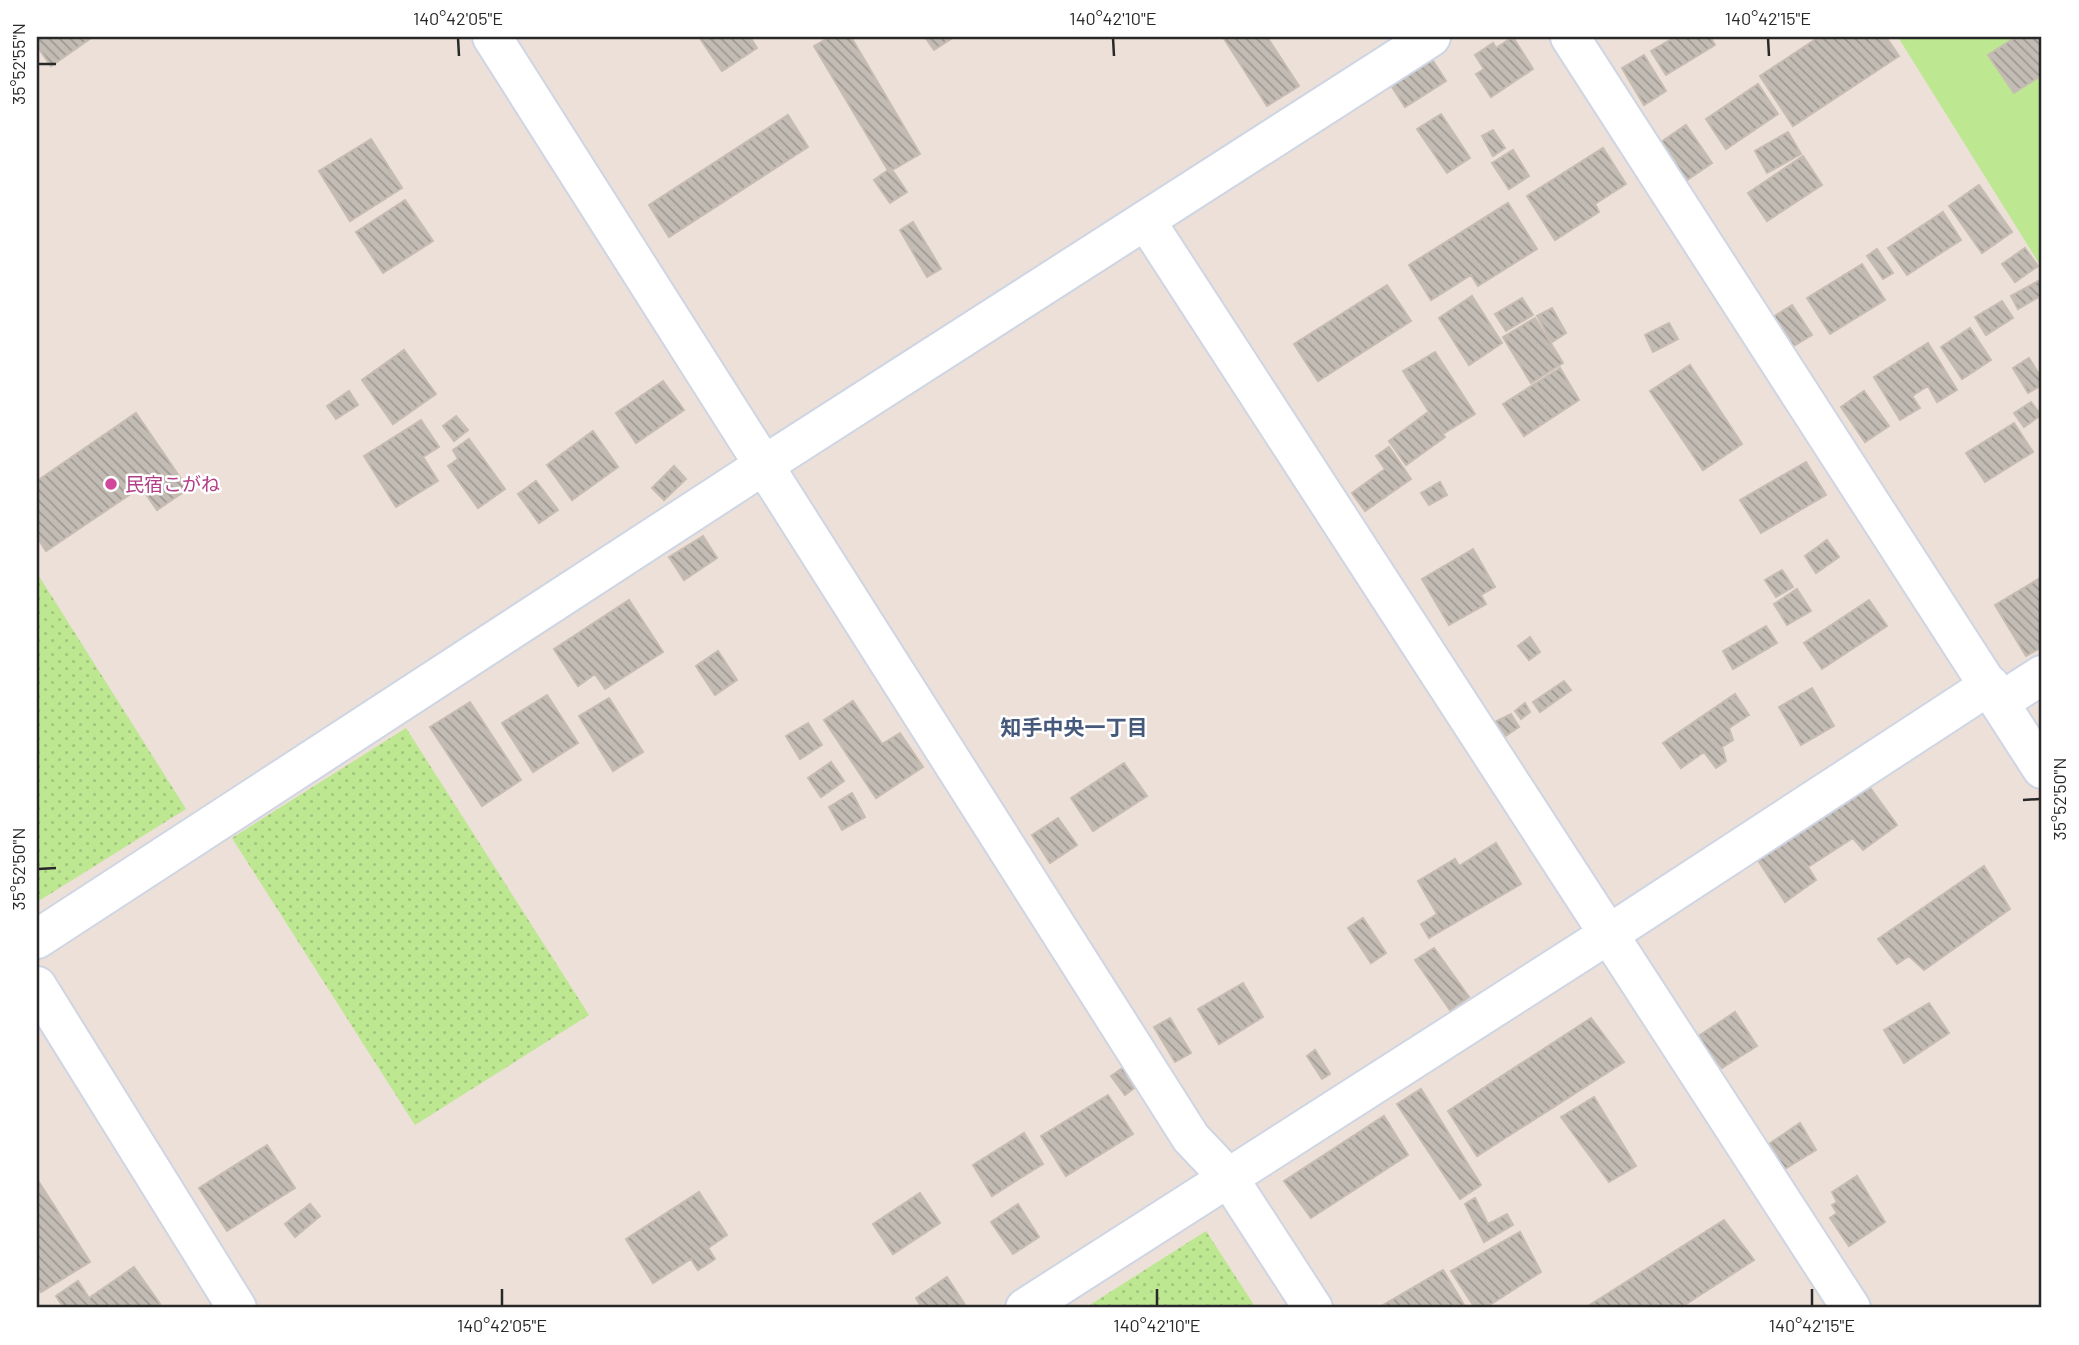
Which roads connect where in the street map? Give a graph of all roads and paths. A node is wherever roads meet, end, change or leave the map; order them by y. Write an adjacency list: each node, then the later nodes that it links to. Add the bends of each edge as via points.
1 (492, 37): 5 (street)
2 (1431, 37): 4 (street)
3 (1570, 37): 7 (street)
4 (1146, 220): 5 (street); 9 (street)
5 (764, 464): 10 (street); 12 (street, via 1191,1138)
6 (2042, 675): 7 (street)
7 (1995, 694): 8 (street); 9 (street)
8 (2042, 769)
9 (1609, 934): 12 (street); 16 (street)
10 (37, 939)
11 (37, 986): 13 (street)
12 (1228, 1177): 14 (street); 15 (street)
13 (234, 1307)
14 (1025, 1308)
15 (1313, 1308)
16 (1851, 1308)

